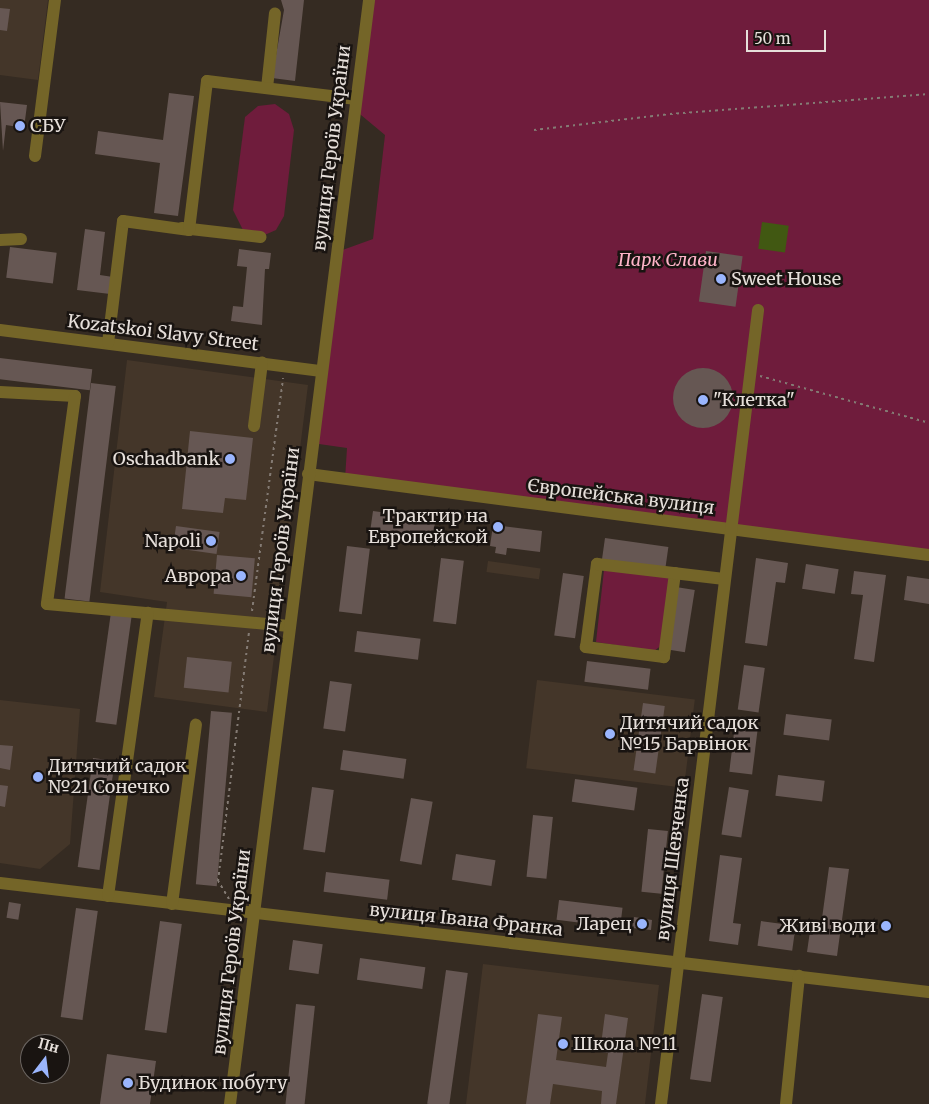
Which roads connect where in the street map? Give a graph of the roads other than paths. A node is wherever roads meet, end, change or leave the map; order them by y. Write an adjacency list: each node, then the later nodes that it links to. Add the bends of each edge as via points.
1 (55, 0): 6 (street)
2 (369, 0): 5 (street, вулиця Героїв України)
3 (275, 13): 4 (street)
4 (267, 88): 5 (street); 7 (street, via 207,81 189,230)
5 (356, 99): 15 (street, вулиця Героїв України)
6 (35, 156)
7 (123, 221): 8 (street); 13 (street)
8 (260, 237)
9 (22, 239): 10 (street)
10 (0, 240)
11 (758, 310): 19 (street, вулиця Шевченка)
12 (0, 330): 13 (street, Kozatskoi Slavy Street)
13 (108, 343): 14 (street, Kozatskoi Slavy Street)
14 (262, 363): 15 (street, Kozatskoi Slavy Street); 17 (street)
15 (321, 370): 18 (street, вулиця Героїв України)
16 (0, 392): 23 (street, via 75,396 48,604)
17 (254, 426)
18 (308, 474): 19 (street, Європейська вулиця); 24 (street, вулиця Героїв України)
19 (730, 529): 20 (street, Європейська вулиця); 22 (street, вулиця Шевченка)
20 (929, 555)
21 (675, 573): 21 (street, via 597,564 586,647 664,657); 22 (street)
22 (724, 579): 30 (street, вулиця Шевченка)
23 (148, 613): 24 (street); 27 (street)
24 (289, 626): 29 (street, вулиця Героїв України)
25 (196, 725): 28 (street)
26 (0, 883): 27 (street, вулиця Івана Франка)
27 (108, 896): 28 (street, вулиця Івана Франка)
28 (172, 904): 29 (street, вулиця Івана Франка)
29 (254, 914): 30 (street, вулиця Івана Франка); 33 (street, вулиця Героїв України)
30 (678, 961): 31 (street, вулиця Івана Франка); 34 (street, вулиця Шевченка)
31 (799, 976): 32 (street, вулиця Івана Франка); 35 (street)
32 (929, 992)
33 (230, 1104)
34 (660, 1104)
35 (786, 1104)

